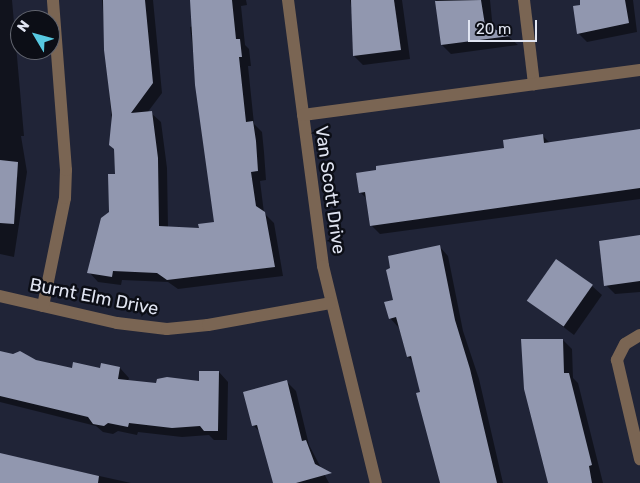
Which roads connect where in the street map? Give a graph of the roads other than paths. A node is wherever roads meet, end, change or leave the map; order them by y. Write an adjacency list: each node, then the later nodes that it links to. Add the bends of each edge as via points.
1 (53, 0): 9 (street, via 66,180)
2 (288, 0): 6 (street)
3 (524, 0): 5 (street)
4 (640, 70): 5 (street, Van Scott Drive)
5 (534, 84): 6 (street, Van Scott Drive)
6 (303, 116): 8 (street, Van Scott Drive)
7 (0, 296): 9 (street, Burnt Elm Drive)
8 (330, 302): 9 (street, Burnt Elm Drive, via 208,326 167,328 117,323); 12 (street, Van Scott Drive)
9 (43, 306)
10 (640, 335): 11 (street, via 625,344 617,360)
11 (640, 460)
12 (376, 483)

